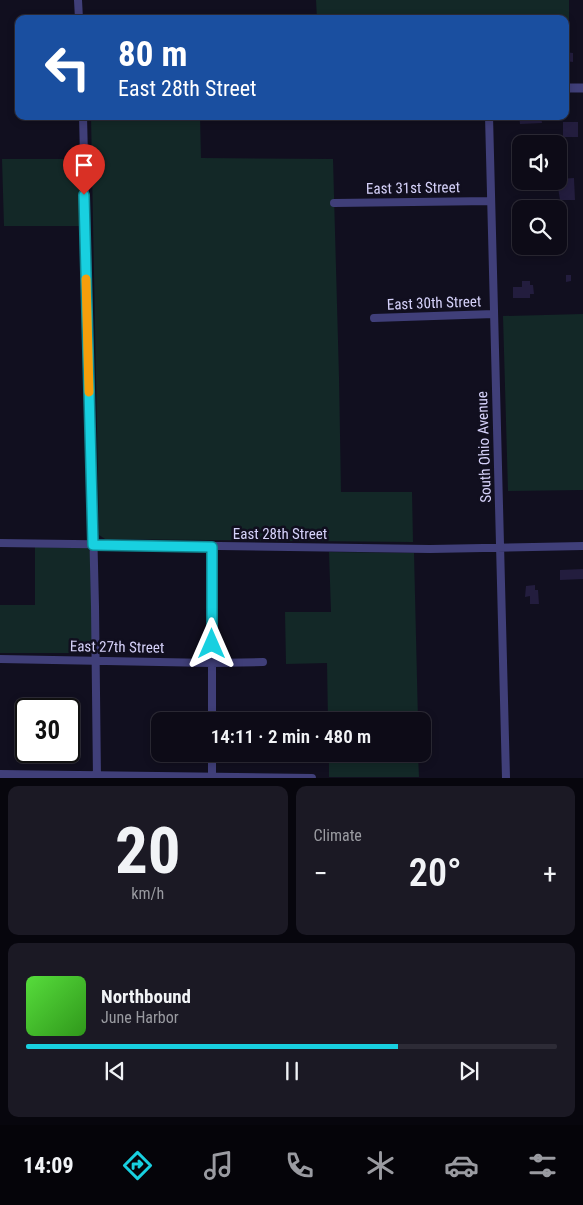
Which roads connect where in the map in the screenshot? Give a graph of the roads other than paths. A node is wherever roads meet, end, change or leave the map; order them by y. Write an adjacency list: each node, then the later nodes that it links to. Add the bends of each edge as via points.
1 (78, 0): 2 (street)
2 (79, 15)
3 (569, 88): 4 (street)
4 (583, 88)
5 (83, 120): 12 (street)
6 (489, 120): 7 (street, South Ohio Avenue)
7 (491, 201): 8 (street, East 31st Street); 9 (street, South Ohio Avenue)
8 (334, 203)
9 (494, 314): 10 (street, East 30th Street); 15 (street, South Ohio Avenue)
10 (374, 318)
11 (0, 543): 12 (street, East 28th Street)
12 (93, 545): 14 (street, East 28th Street); 17 (street)
13 (583, 546): 15 (street, East 28th Street)
14 (212, 547): 15 (street, East 28th Street); 19 (street)
15 (500, 548): 26 (street, South Ohio Avenue)
16 (0, 658): 17 (street, East 27th Street)
17 (96, 661): 19 (street, East 27th Street); 23 (street)
18 (263, 662): 19 (street, East 27th Street)
19 (212, 663): 20 (street)
20 (212, 712)
21 (212, 762): 24 (street)
22 (0, 774): 23 (street)
23 (97, 776): 24 (street)
24 (212, 777): 25 (street)
25 (312, 778)
26 (506, 778)

